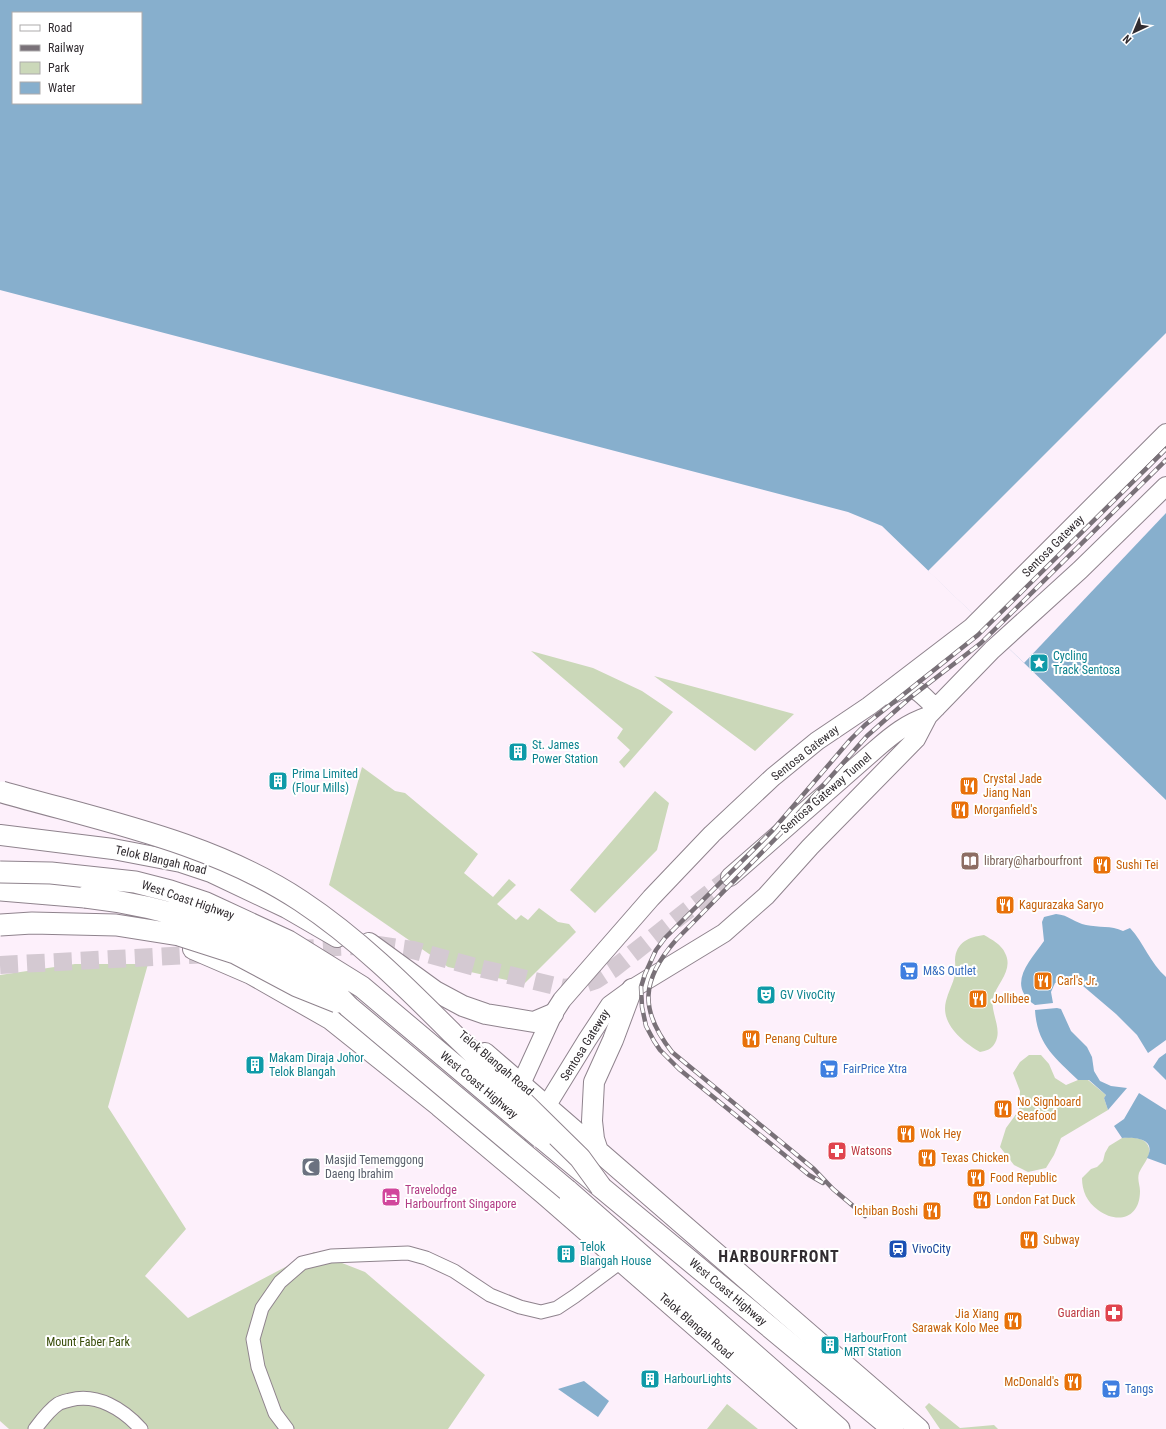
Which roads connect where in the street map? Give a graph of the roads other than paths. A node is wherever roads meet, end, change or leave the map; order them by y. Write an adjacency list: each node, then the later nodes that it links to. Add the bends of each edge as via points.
1 (1166, 433): 3 (main road, Sentosa Gateway, via 971,628)
2 (1166, 486): 4 (main road, Sentosa Gateway, via 1080,570 992,650)
3 (869, 706): 4 (main road, via 905,688 915,689); 15 (main road, Sentosa Gateway, via 817,741 773,777 712,834 652,898 562,1000)
4 (932, 712): 8 (main road, Sentosa Gateway Tunnel, via 899,730 876,748); 13 (main road, Sentosa Gateway, via 916,739 810,847 770,892 724,933)
5 (1, 792): 22 (highway, bridge, via 180,843 243,870 300,901 350,938 417,998 580,1158)
6 (0, 835): 10 (main road, Telok Blangah Road, via 113,849 181,862 217,874)
7 (0, 872): 22 (highway, West Coast Highway, bridge, via 51,873 135,882 206,904 288,941 362,987)
8 (730, 877)
9 (0, 890): 14 (highway, West Coast Highway, bridge, via 116,901 216,927 249,940 305,969 325,983)
10 (293, 912): 15 (main road, via 312,912 333,919 435,991 463,1006 486,1014 534,1022); 16 (main road, Telok Blangah Road, via 352,947)
11 (0, 925): 14 (highway, bridge, via 116,925 179,935 235,953 297,986)
12 (0, 929): 18 (main road, Telok Blangah Road, via 111,930 153,936 217,958 330,1019)
13 (632, 989): 17 (main road, Sentosa Gateway, via 610,1005); 20 (main road, via 594,1082 592,1121)
14 (349, 1006): 28 (highway, West Coast Highway, bridge, via 566,1190)
15 (553, 1014): 16 (main road, Sentosa Gateway)
16 (521, 1083): 17 (main road, Telok Blangah Road); 19 (main road, Sentosa Gateway, via 510,1108)
17 (547, 1105): 19 (main road, Sentosa Gateway, via 532,1121 519,1125); 20 (main road, Telok Blangah Road)
18 (439, 1106): 19 (main road, Sentosa Gateway); 21 (main road, Telok Blangah Road)
19 (511, 1124): 21 (main road, Sentosa Gateway, via 522,1164)
20 (598, 1151): 30 (main road, Telok Blangah Road)
21 (534, 1186): 23 (main road, Telok Blangah Road)
22 (601, 1187): 29 (highway, West Coast Highway)
23 (622, 1261): 26 (street, via 557,1308 541,1312 490,1295 454,1271 408,1253 331,1256 302,1263 280,1282 262,1308 253,1339 258,1367 275,1413); 27 (main road, Telok Blangah Road)
24 (35, 1429): 25 (street, via 58,1404 76,1399 98,1399 116,1408 134,1421)
25 (140, 1429)
26 (287, 1429)
27 (813, 1429)
28 (838, 1429)
29 (893, 1429)
30 (919, 1429)

